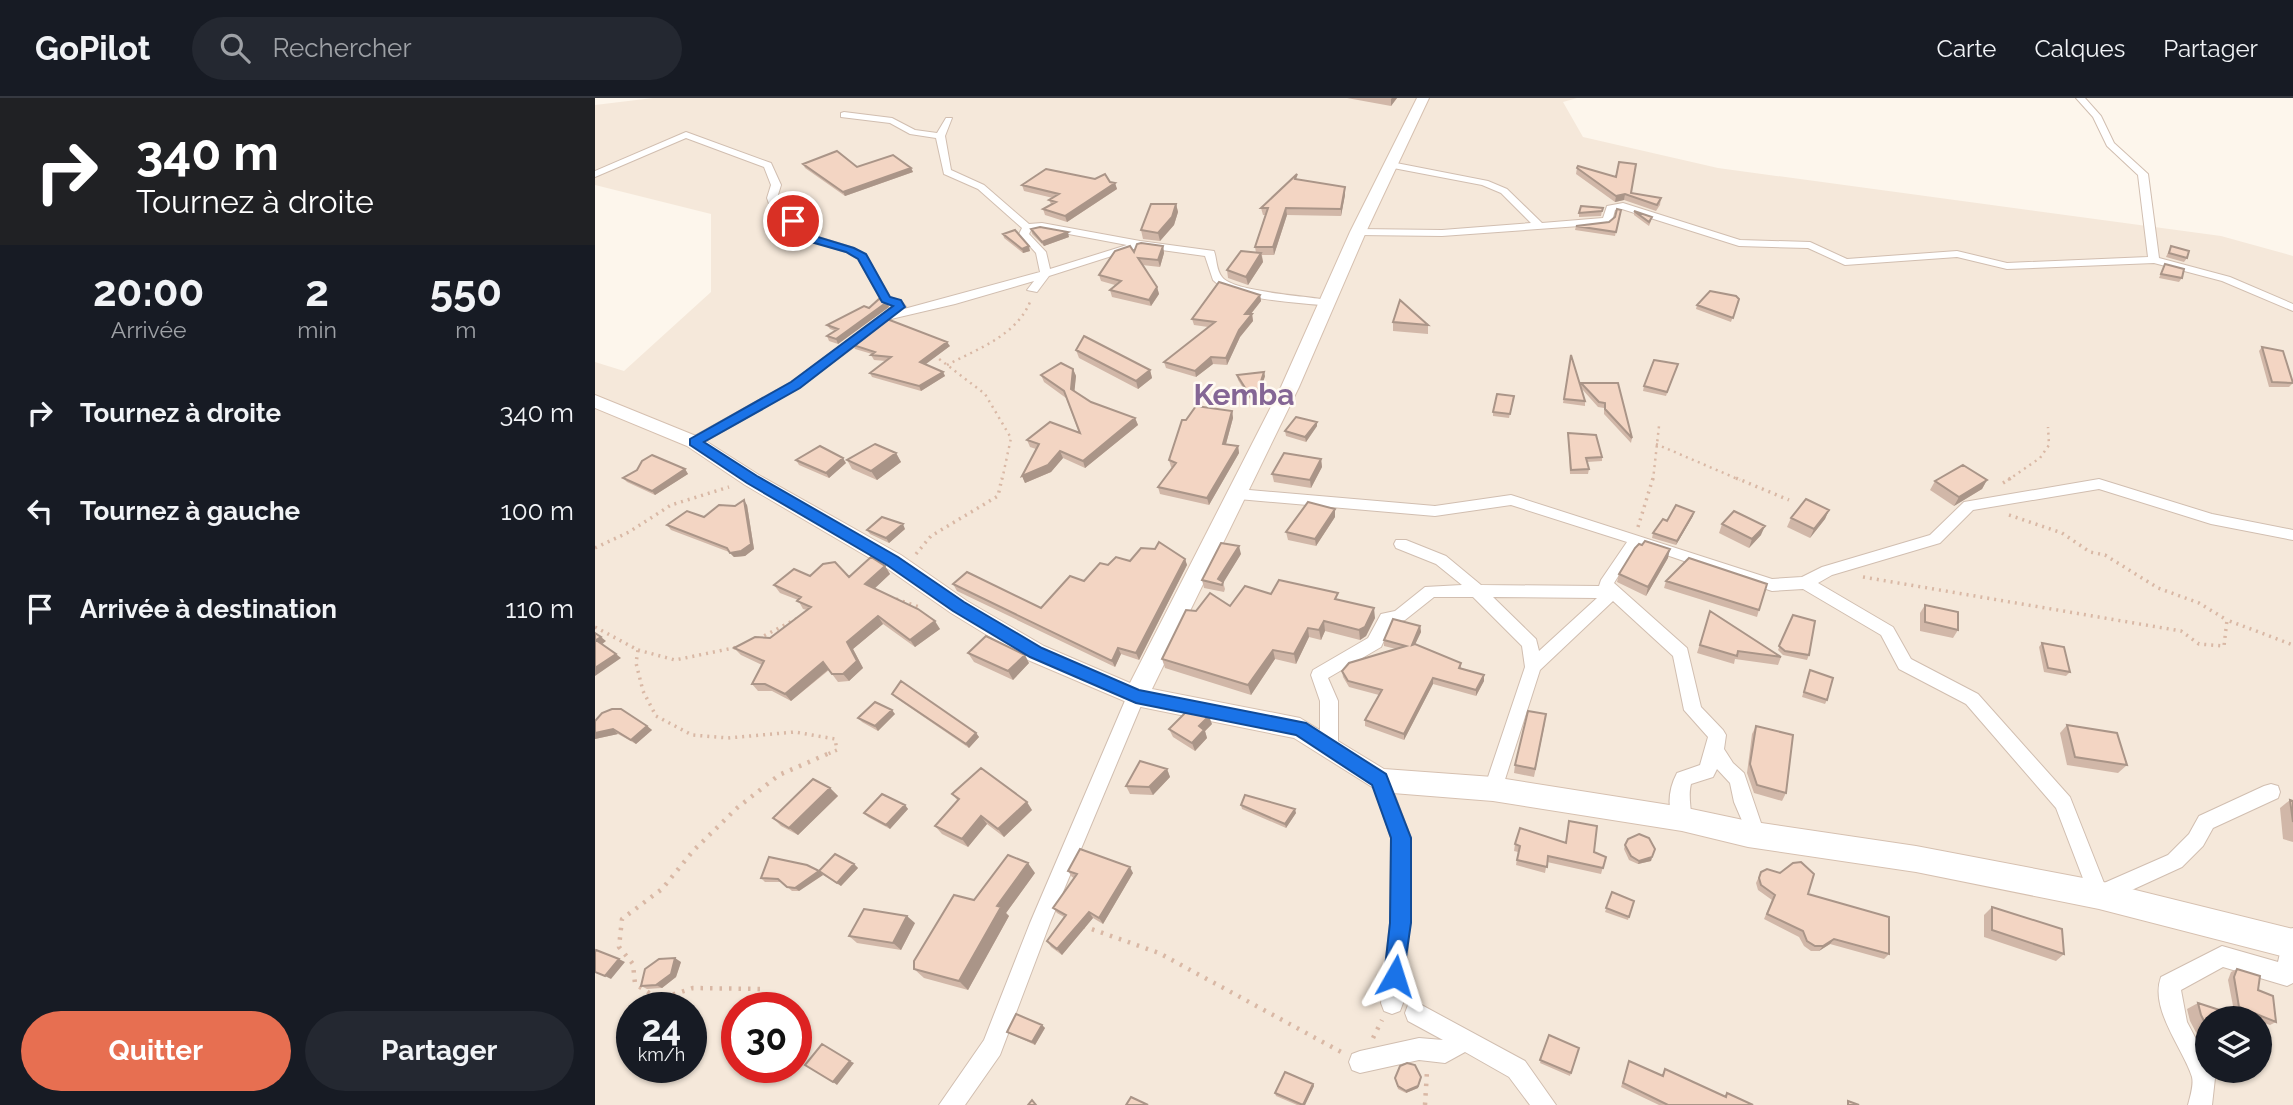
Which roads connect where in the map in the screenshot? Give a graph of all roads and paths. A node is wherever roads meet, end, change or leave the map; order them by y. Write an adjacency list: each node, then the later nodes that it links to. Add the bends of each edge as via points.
1 (1423, 98): 6 (main road)
2 (2080, 98): 12 (street, via 2097,116 2109,144 2143,174)
3 (844, 115): 5 (street, via 892,121 912,132)
4 (950, 120): 5 (street)
5 (940, 136): 9 (street, via 947,172 981,187)
6 (1391, 165): 8 (street, via 1485,183 1504,191); 10 (main road)
7 (595, 174): 17 (street, via 686,135 768,164 776,185 772,198 776,210 808,237 862,257 886,299 900,307)
8 (1539, 226): 10 (street, via 1442,233); 12 (street, via 1607,221 1611,208 1623,206 1739,243 1810,245 1845,262 1958,254 2007,266)
9 (1027, 227): 11 (street); 13 (street, via 1024,234 1041,252)
10 (1358, 232): 15 (main road)
11 (1140, 244): 13 (street); 15 (street, via 1210,253 1214,273 1222,282)
12 (2154, 260): 16 (street, via 2226,279)
13 (1046, 272): 14 (street); 17 (street, via 939,307)
14 (1033, 290): 19 (path, via 1028,310 1003,335)
15 (1328, 303): 26 (main road)
16 (2293, 308)
17 (889, 316): 23 (street, via 795,385)
18 (928, 350): 19 (path)
19 (947, 365): 34 (path, via 985,394 1011,438 998,496 931,536)
20 (595, 401): 23 (main road)
21 (1659, 426): 24 (path)
22 (2048, 427): 28 (path, via 2049,445 2040,458 2002,484)
23 (694, 442): 25 (main road)
24 (1656, 444): 27 (path); 31 (path, via 1652,487)
25 (752, 480): 33 (path, via 671,505); 34 (main road)
26 (1238, 494): 31 (street, via 1435,511 1511,500); 49 (main road)
27 (1789, 500)
28 (1996, 501): 29 (street); 30 (street, via 2099,484 2211,519)
29 (1973, 505): 35 (street, via 1935,539); 42 (path, via 2045,525 2158,588 2199,603)
30 (2293, 535)
31 (1636, 539): 36 (street, via 1772,584); 38 (street, via 1606,584)
32 (1401, 544): 37 (street, via 1441,560)
33 (595, 548)
34 (905, 569): 49 (main road, via 1036,653)
35 (1827, 571): 36 (street); 42 (path, via 2181,631 2199,645 2224,646)
36 (1805, 583): 57 (street, via 1887,631 1905,664 1972,699 2063,803)
37 (1475, 589): 38 (street); 48 (street, via 1530,644); 50 (street, via 1431,591 1399,616 1387,618 1375,642 1319,675 1329,701)
38 (1613, 592): 48 (street); 51 (street, via 1681,653 1693,710 1717,735)
39 (889, 596): 40 (path)
40 (924, 608)
41 (800, 617): 44 (path)
42 (2227, 620): 45 (path)
43 (595, 627): 47 (path)
44 (756, 640)
45 (2293, 645)
46 (745, 646): 47 (path, via 675,660)
47 (638, 650): 60 (path, via 636,663 643,691 656,716 692,735 728,738 796,732 835,739 837,750 779,775 693,851 662,889 622,919 619,947 633,964 635,984 659,999 692,988)
48 (1533, 667): 53 (street)
49 (1136, 696): 50 (main road, via 1300,729); 58 (street)
50 (1329, 747): 52 (main road)
51 (1715, 750): 55 (street, via 1707,771 1683,779 1678,797); 56 (street, via 1738,779 1752,823)
52 (1380, 780): 53 (main road); 61 (street, via 1401,838 1401,923)
53 (1493, 789): 55 (main road)
54 (2271, 792): 57 (street, via 2206,822 2196,841 2175,861)
55 (1682, 819): 56 (main road)
56 (1748, 834): 57 (main road, via 1916,859)
57 (2099, 895): 59 (main road)
58 (1040, 923): 65 (path, via 1075,923 1159,953); 66 (street, via 992,1047)
59 (2292, 941): 69 (street, via 2287,975 2222,956 2169,985 2176,1025 2204,1078)
60 (759, 989)
61 (1392, 1003): 65 (path)
62 (1416, 1013): 63 (street)
63 (1464, 1039): 64 (street, via 1445,1052); 68 (street, via 1517,1069)
64 (1419, 1049): 65 (street); 67 (path, via 1427,1065)
65 (1360, 1062)
66 (951, 1105)
67 (1425, 1105)
68 (1544, 1105)
69 (2200, 1105)

